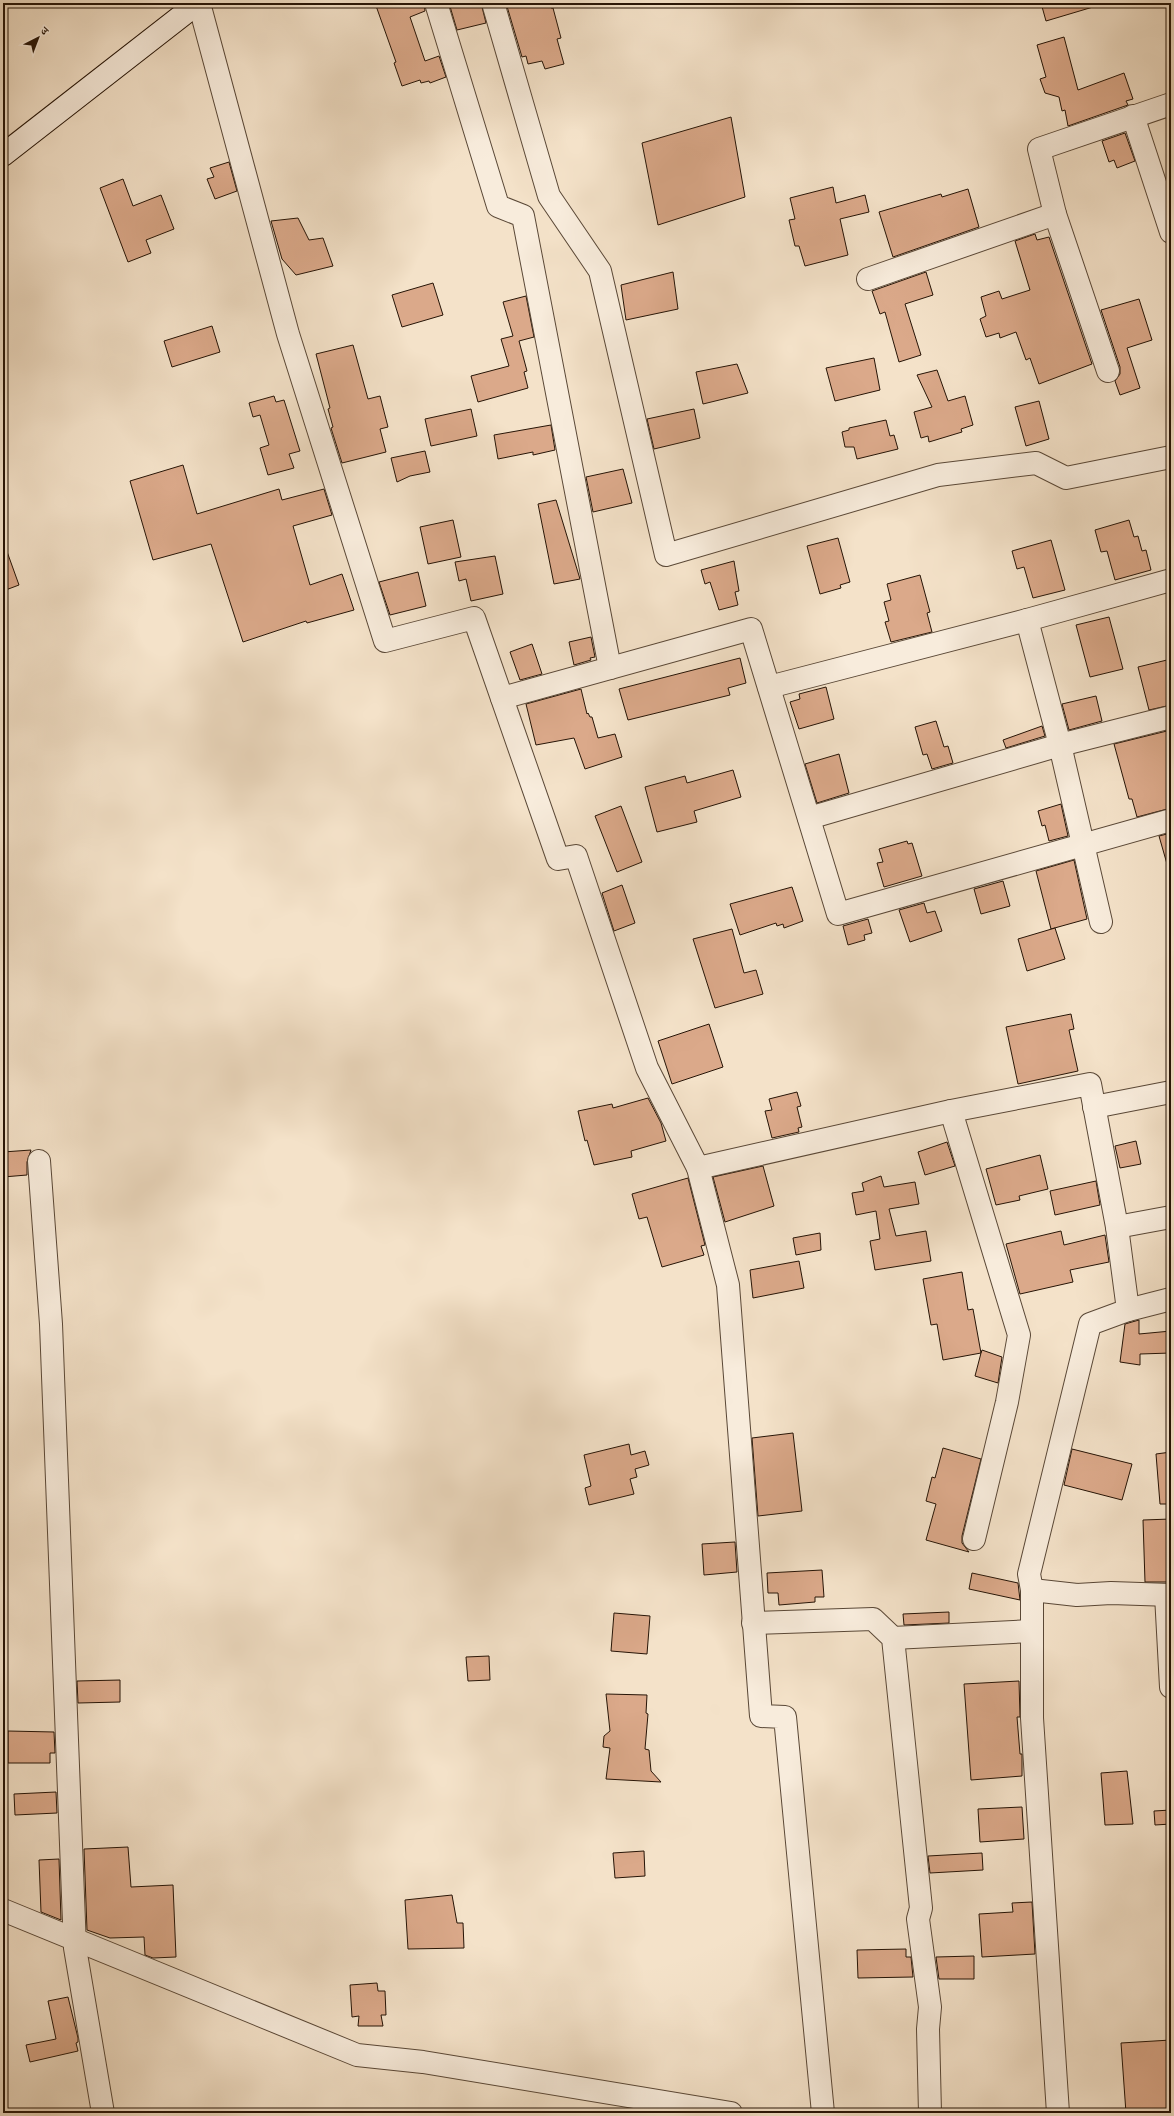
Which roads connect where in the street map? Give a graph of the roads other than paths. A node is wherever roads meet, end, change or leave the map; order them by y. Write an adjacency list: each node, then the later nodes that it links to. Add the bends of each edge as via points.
1 (198, 3): 6 (street); 16 (street, via 288,334 384,641 474,618)
2 (436, 3): 14 (street, via 498,206 523,216)
3 (493, 3): 11 (street, via 549,196 600,271 666,555 938,475 1036,463 1066,478)
4 (1171, 104): 5 (street)
5 (1134, 116): 7 (street, via 1040,149); 8 (street)
6 (3, 155)
7 (1055, 214): 9 (street); 10 (street)
8 (1171, 232)
9 (868, 279)
10 (1108, 371)
11 (1171, 457)
12 (1171, 580): 13 (street)
13 (1027, 620): 15 (street); 18 (street)
14 (610, 668): 15 (street, via 752,629); 16 (street)
15 (769, 687): 19 (street)
16 (502, 698): 27 (street, via 558,859 576,856 648,1068)
17 (1171, 717): 18 (street)
18 (1060, 745): 19 (street); 21 (street)
19 (809, 818): 21 (street, via 838,914)
20 (1171, 820): 21 (street)
21 (1083, 846): 22 (street)
22 (1101, 922)
23 (1171, 1092): 24 (street)
24 (1094, 1107): 25 (street, via 1090,1084); 29 (street)
25 (951, 1111): 27 (street); 32 (street, via 1019,1335 1007,1402)
26 (40, 1160): 40 (street, via 52,1324)
27 (698, 1168): 35 (street, via 728,1285)
28 (1171, 1217): 29 (street)
29 (1117, 1227): 31 (street)
30 (1171, 1299): 31 (street)
31 (1128, 1310): 33 (street, via 1090,1324 1029,1574)
32 (974, 1539)
33 (1032, 1590): 34 (street, via 1077,1596 1111,1593); 36 (street)
34 (1168, 1595): 38 (street)
35 (753, 1623): 37 (street, via 873,1619); 43 (street, via 761,1716 785,1717)
36 (1032, 1631): 37 (street); 45 (street, via 1032,1718)
37 (893, 1638): 44 (street, via 921,1908 918,1919 930,2007)
38 (1171, 1687)
39 (3, 1910): 40 (street)
40 (74, 1940): 41 (street); 42 (street, via 357,2055 423,2062)
41 (103, 2113)
42 (731, 2113)
43 (823, 2113)
44 (930, 2113)
45 (1058, 2113)

